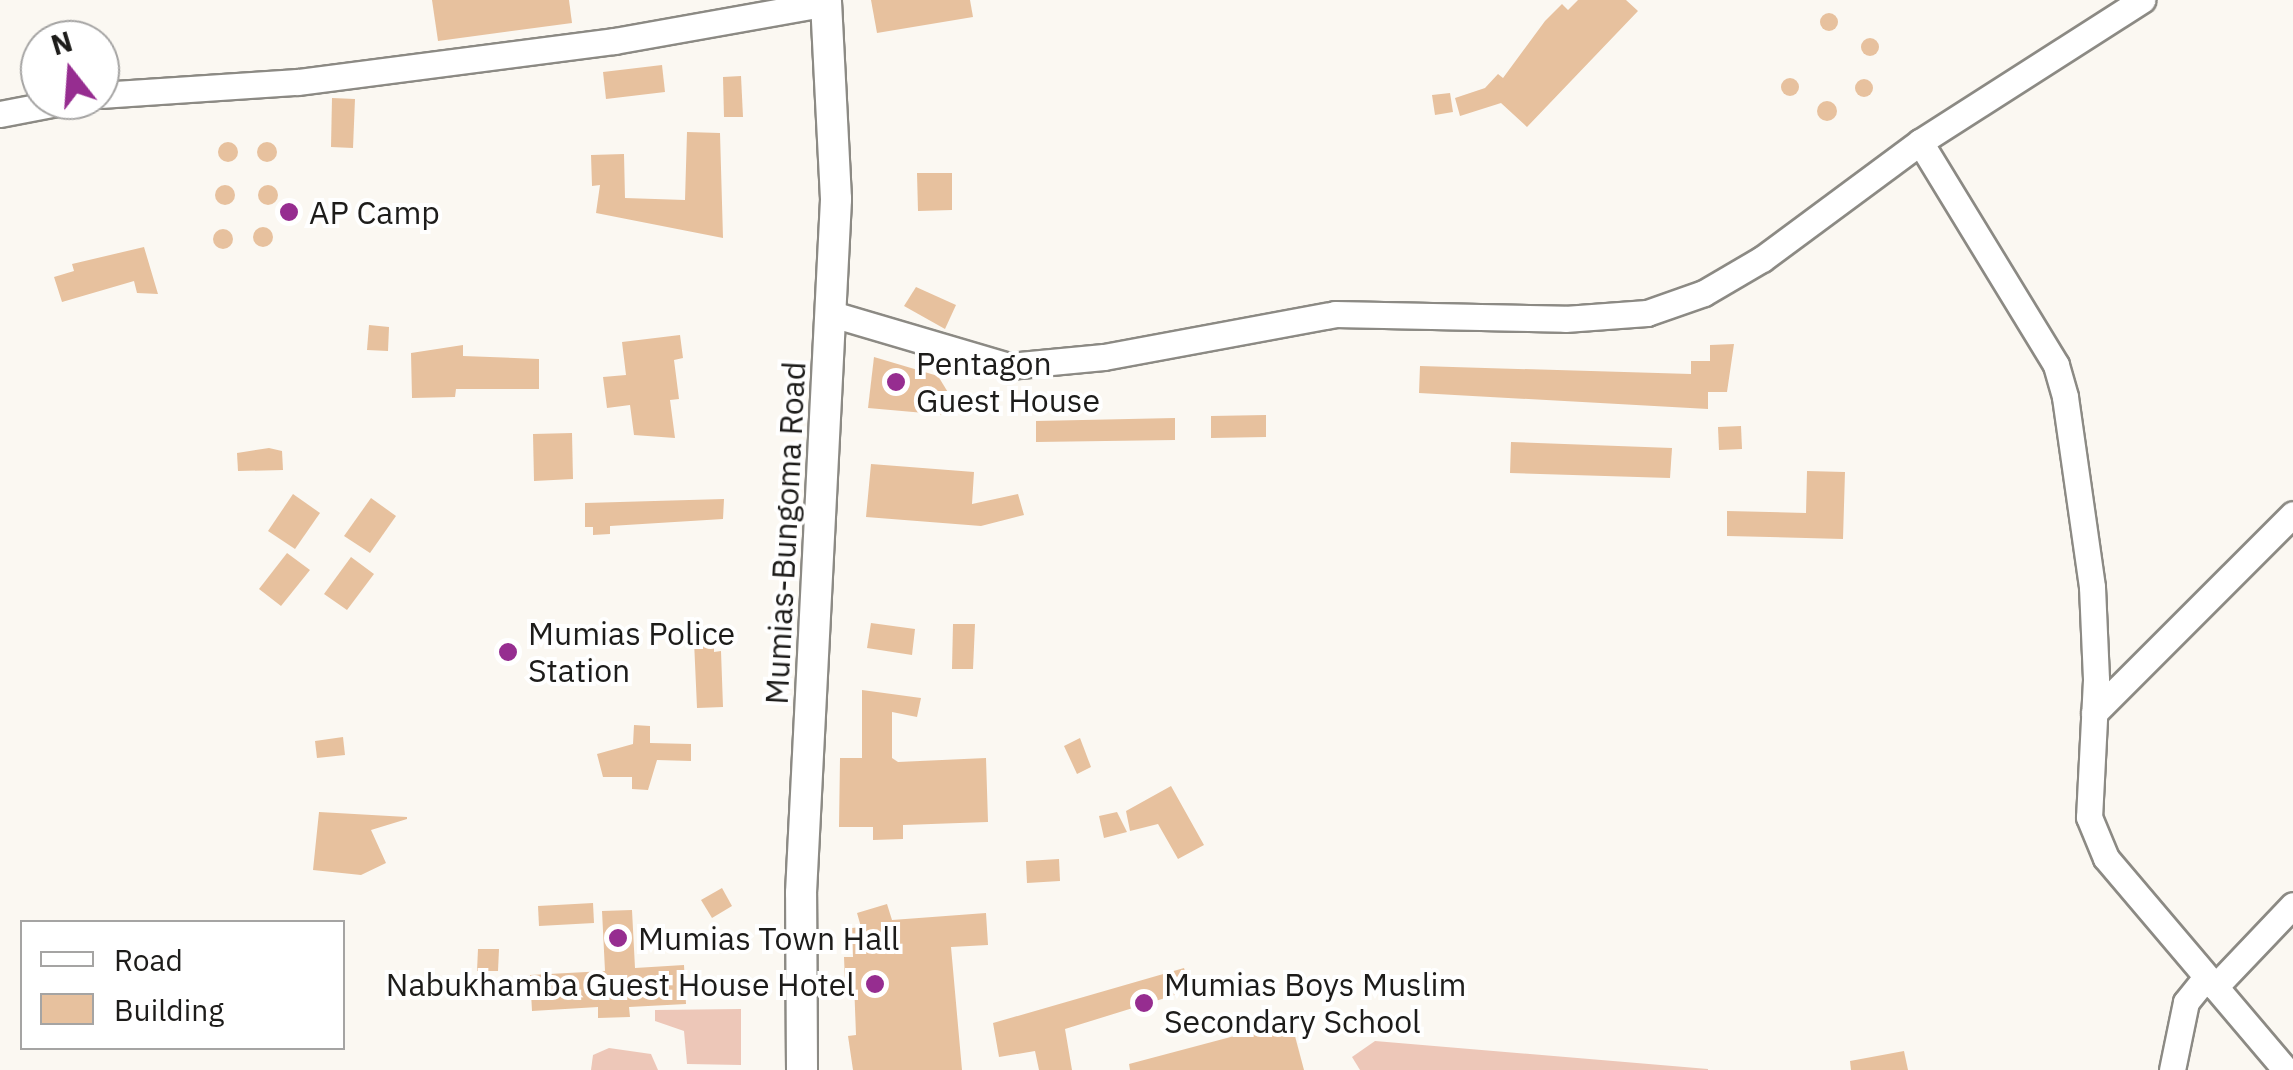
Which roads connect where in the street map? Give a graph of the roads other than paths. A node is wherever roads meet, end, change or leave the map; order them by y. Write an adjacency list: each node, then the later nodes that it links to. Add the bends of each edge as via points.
1 (2142, 0): 4 (street)
2 (826, 2): 3 (street, via 614,41 298,82); 5 (street, Mumias-Bungoma Road, via 836,109)
3 (120, 94)
4 (1920, 142): 5 (street, via 1762,260 1647,313 1565,320 1335,314 1104,357 1009,366); 7 (street, via 2056,365 2092,587)
5 (832, 314): 10 (street, Mumias-Bungoma Road, via 802,893)
6 (2293, 514): 7 (street)
7 (2094, 713): 9 (street, via 2090,817 2106,858)
8 (2293, 905): 9 (street)
9 (2210, 982): 11 (street, via 2186,1002); 12 (street)
10 (802, 1070)
11 (2172, 1070)
12 (2286, 1070)

